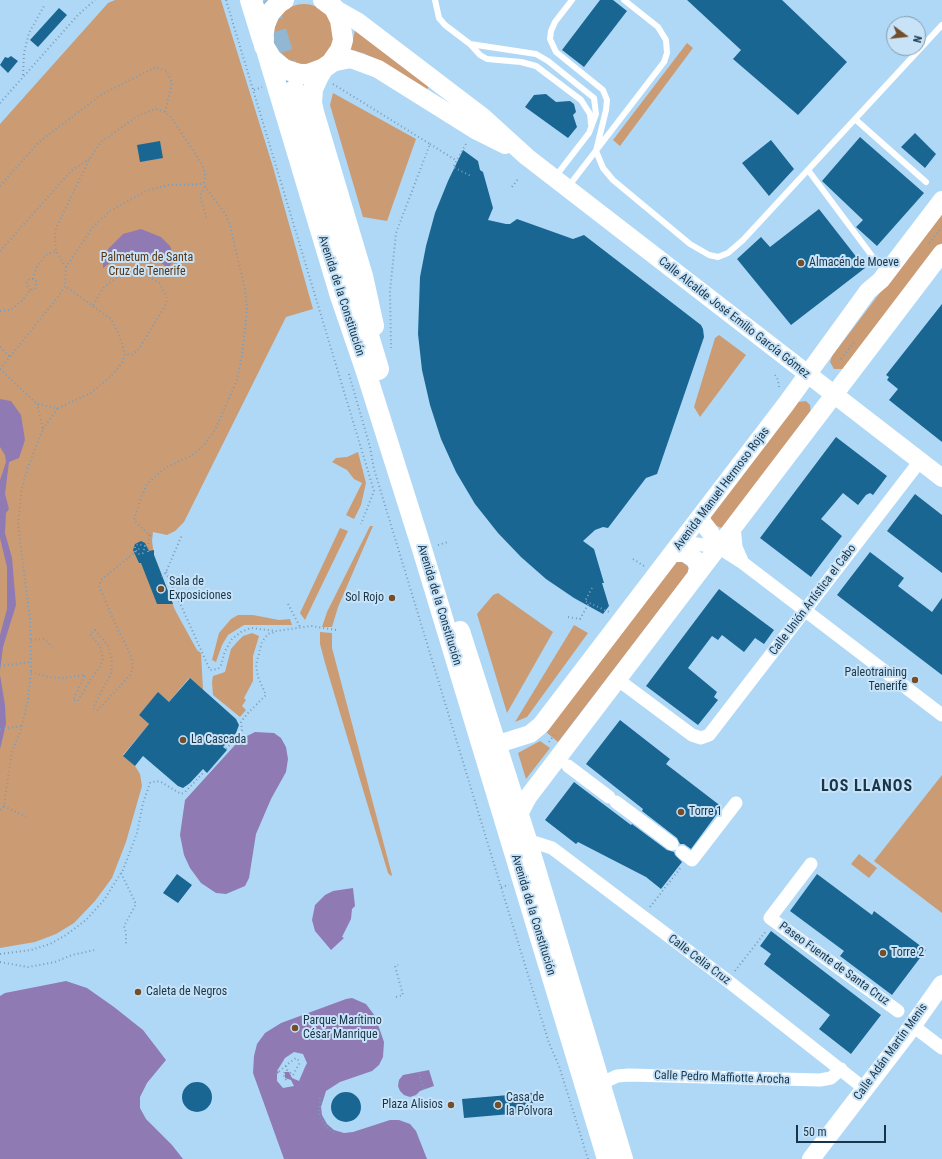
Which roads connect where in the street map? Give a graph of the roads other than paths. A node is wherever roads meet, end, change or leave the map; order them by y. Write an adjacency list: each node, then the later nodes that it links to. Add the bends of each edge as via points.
1 (251, 0): 9 (highway)
2 (284, 0): 9 (main road, via 270,13 265,25)
3 (435, 0): 8 (lane, via 439,18)
4 (572, 0): 17 (lane, via 555,22 550,39 556,52 603,90 606,110)
5 (624, 0): 17 (lane, via 658,27 666,40 667,53 664,62)
6 (329, 4): 13 (main road, via 343,26 343,40); 18 (street, Calle Alcalde José Emilio García Gómez, via 357,21 470,107)
7 (942, 25): 15 (lane)
8 (470, 44): 10 (lane, via 476,47); 12 (lane, via 487,59)
9 (265, 46): 13 (main road, via 277,64 291,72); 40 (main road, Avenida de la Constitución, via 340,296)
10 (519, 51): 11 (lane, via 536,54); 12 (lane)
11 (548, 61): 12 (lane); 16 (lane, via 594,98 596,114)
12 (530, 63): 16 (lane, via 581,100 590,114)
13 (329, 72): 18 (street, Calle Alcalde José Emilio García Gómez, via 351,59 378,69 477,131); 26 (main road, via 319,76 313,89 313,107 363,276 375,330)
14 (294, 92): 26 (highway, Avenida de la Constitución)
15 (855, 119): 19 (lane); 20 (lane)
16 (589, 133): 21 (lane)
17 (596, 151): 19 (lane, via 603,168 613,180 690,244 718,257 728,253 743,240); 21 (lane)
18 (526, 157): 21 (street, Calle Alcalde José Emilio García Gómez)
19 (808, 170): 24 (lane)
20 (926, 182)
21 (561, 183): 27 (street, Calle Alcalde José Emilio García Gómez)
22 (942, 200): 25 (street, Avenida Manuel Hermoso Rojas)
23 (942, 252): 28 (street)
24 (875, 260)
25 (881, 280): 27 (street, Avenida Manuel Hermoso Rojas, via 868,291); 28 (street, via 875,294 828,356)
26 (378, 369): 40 (main road, Avenida de la Constitución)
27 (807, 374): 28 (street, Calle Alcalde José Emilio García Gómez); 31 (street, Avenida Manuel Hermoso Rojas)
28 (828, 390): 29 (street, Calle Alcalde José Emilio García Gómez); 32 (street)
29 (920, 461): 30 (street, Calle Alcalde José Emilio García Gómez); 37 (street, Calle Unión Artística el Cabo)
30 (942, 478)
31 (700, 518): 33 (street, Avenida Manuel Hermoso Rojas); 34 (street)
32 (734, 526): 34 (street); 35 (street, via 736,547)
33 (677, 547): 34 (street); 36 (street, via 695,560 698,568); 40 (street, Avenida Manuel Hermoso Rojas, via 541,725 530,734)
34 (718, 548): 35 (street); 36 (street)
35 (743, 562): 37 (street)
36 (696, 576): 38 (street)
37 (805, 611): 38 (street, Calle Unión Artística el Cabo, via 705,737 698,738 692,735); 39 (street)
38 (617, 679): 43 (street, via 528,796)
39 (942, 715)
40 (489, 747): 43 (main road, Avenida de la Constitución); 55 (main road, Avenida de la Constitución)
41 (568, 766): 45 (street)
42 (736, 803): 46 (street, via 692,860)
43 (518, 814): 44 (main road, Avenida de la Constitución)
44 (527, 840): 52 (street, Calle Celia Cruz, via 552,848); 53 (main road, Avenida de la Constitución)
45 (672, 844)
46 (685, 855)
47 (812, 864): 49 (street, Paseo Fuente de Santa Cruz, via 772,919 830,964)
48 (942, 984): 50 (street, Calle Adán Martín Menis)
49 (898, 1011)
50 (913, 1026): 51 (street); 54 (street, Calle Adán Martín Menis)
51 (942, 1048)
52 (841, 1069): 53 (street, Calle Pedro Maffiotte Arocha, via 835,1076 820,1080 629,1075 617,1076); 54 (street, Calle Celia Cruz)
53 (600, 1084): 56 (main road, Avenida de la Constitución)
54 (865, 1089): 57 (street, Calle Adán Martín Menis)
55 (606, 1159)
56 (622, 1159)
57 (811, 1159)

